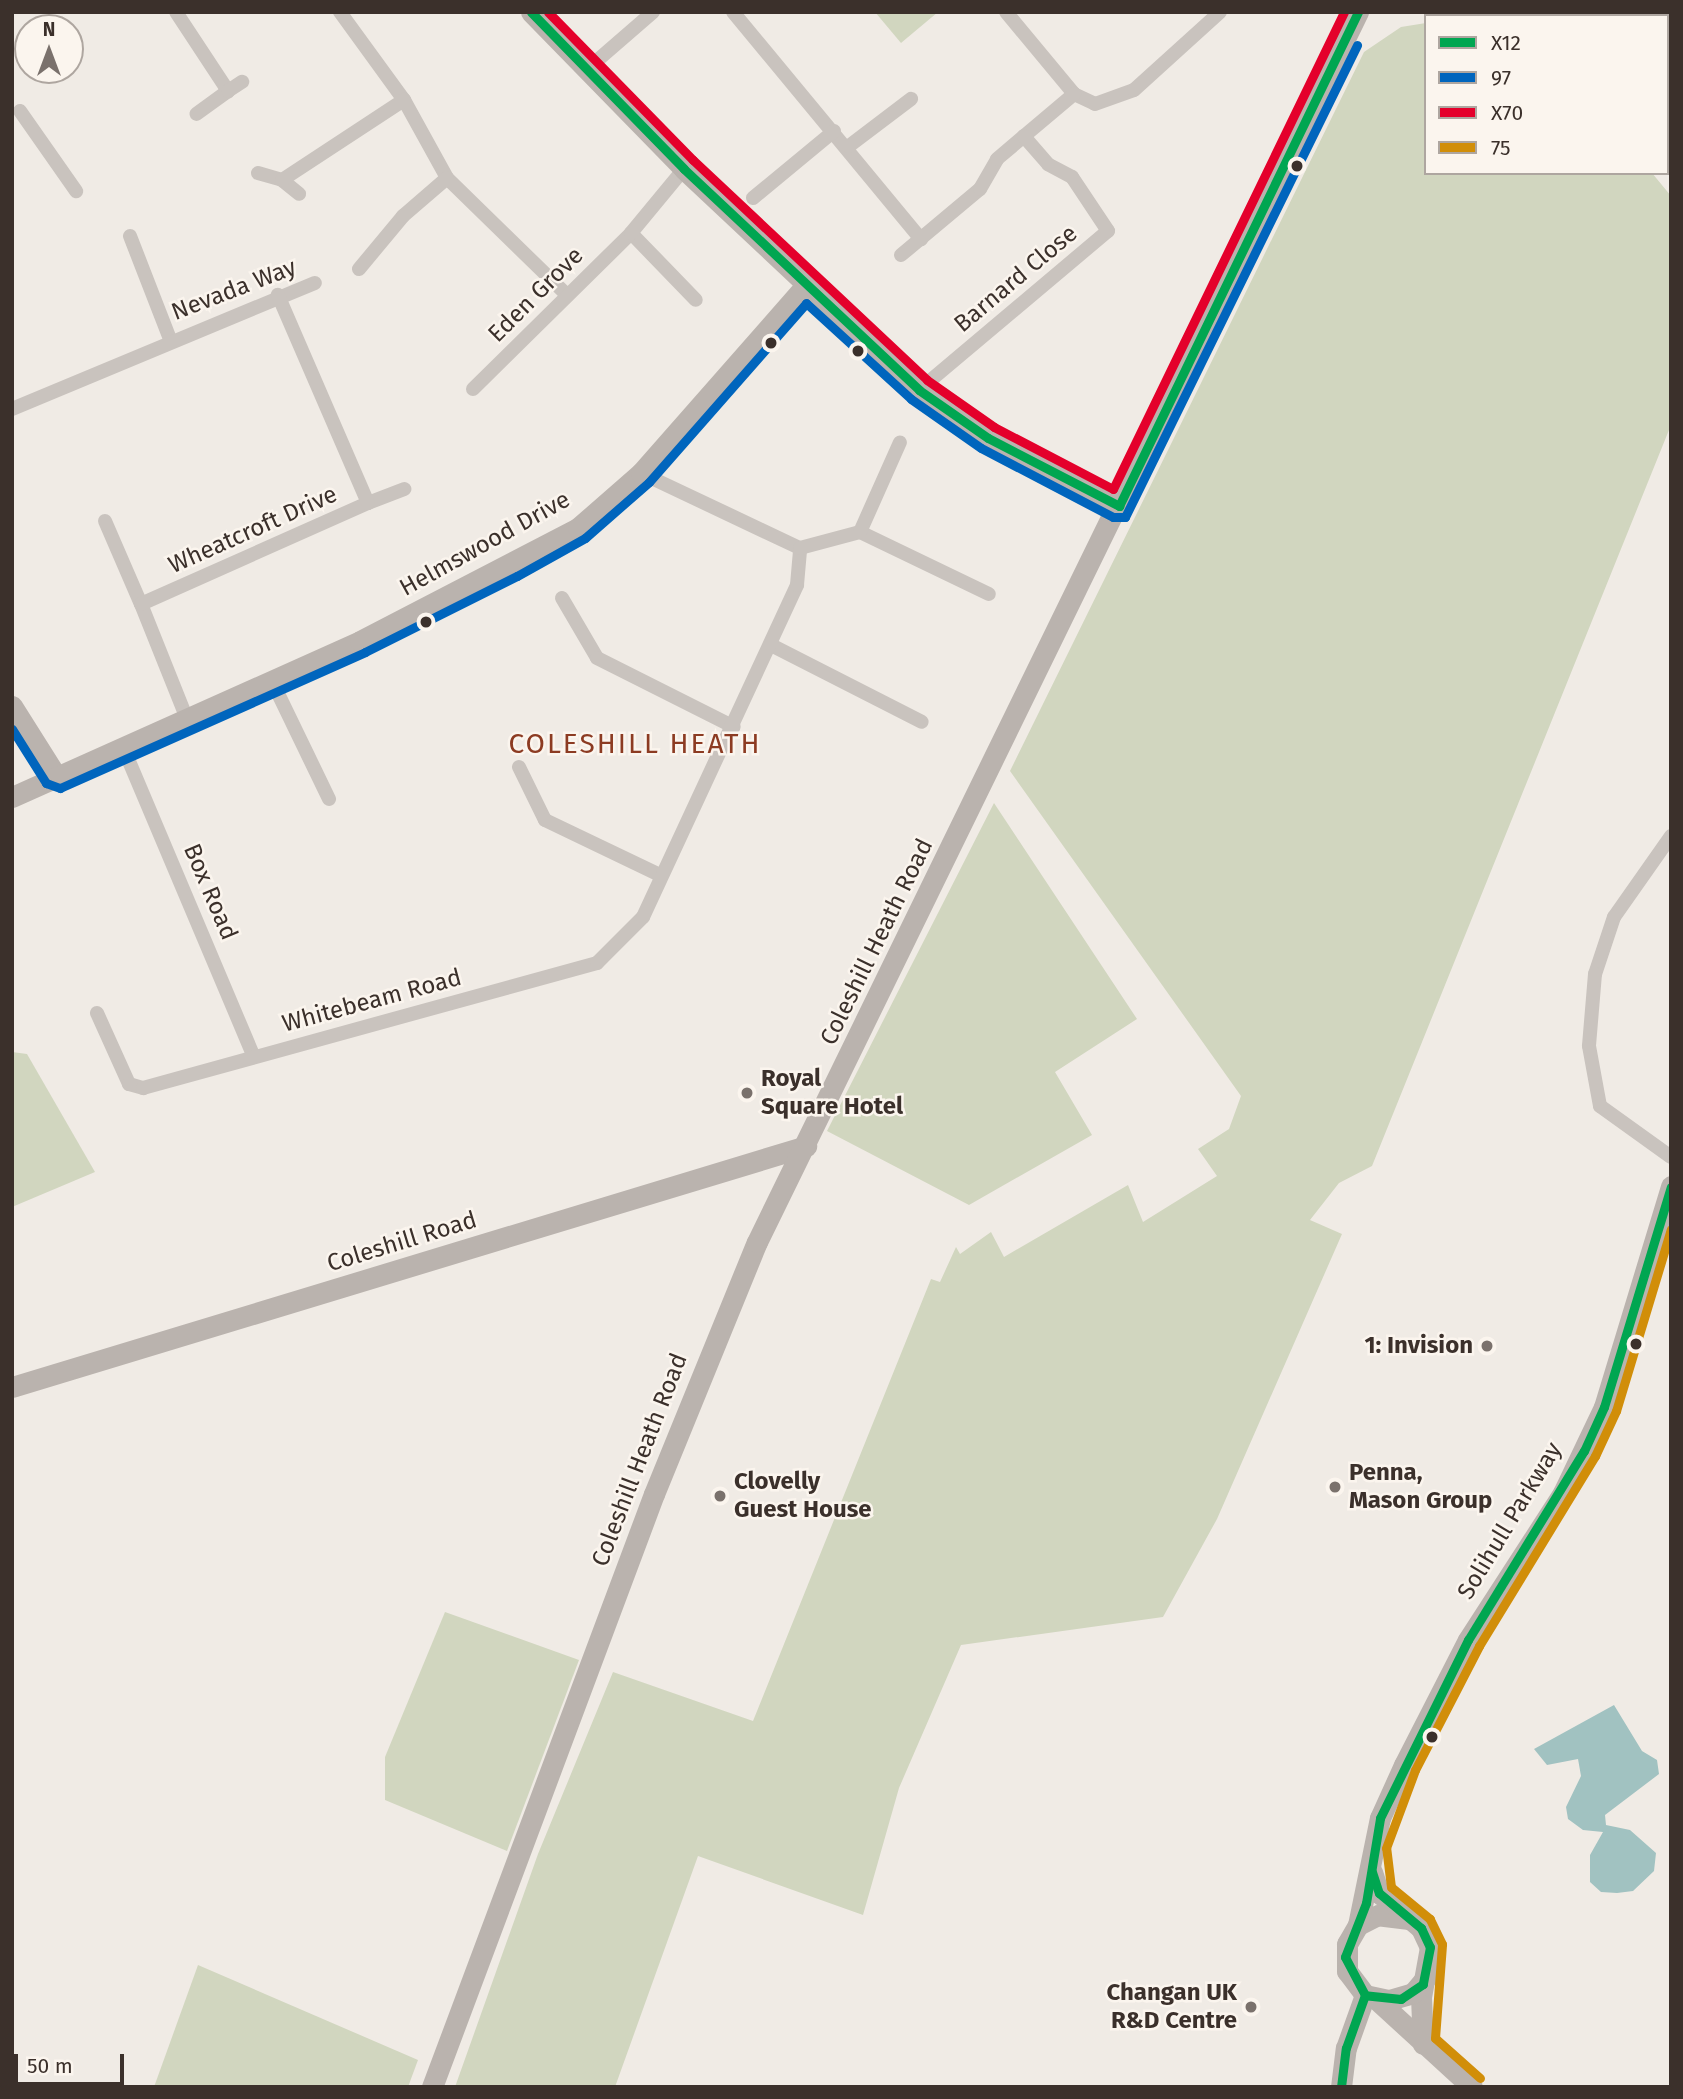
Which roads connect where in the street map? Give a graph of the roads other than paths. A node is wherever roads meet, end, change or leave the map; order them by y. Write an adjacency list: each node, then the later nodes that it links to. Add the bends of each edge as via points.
1 (176, 12): 13 (street)
2 (340, 12): 16 (street)
3 (531, 12): 11 (street)
4 (653, 12): 11 (street)
5 (733, 12): 19 (street)
6 (1006, 12): 14 (street)
7 (1220, 12): 14 (street, via 1122,97 1095,104)
8 (1358, 12): 10 (street, Coleshill Heath Road)
9 (1374, 12): 10 (street, Coleshill Heath Road)
10 (1346, 40): 47 (street, Coleshill Heath Road)
11 (584, 71): 22 (street)
12 (242, 82): 13 (street)
13 (229, 91): 18 (street)
14 (1074, 94): 20 (street)
15 (911, 99): 21 (street)
16 (404, 100): 24 (street); 25 (street)
17 (15, 109): 26 (street)
18 (196, 114)
19 (834, 131): 21 (street); 28 (street)
20 (1024, 136): 31 (street, via 997,159 980,189); 41 (street, Barnard Close, via 1048,164 1072,177 1108,231)
21 (849, 146): 31 (street)
22 (684, 169): 29 (street, Eden Grove); 35 (street)
23 (257, 173): 25 (street)
24 (447, 178): 33 (street, via 403,216); 37 (street)
25 (282, 180): 27 (street)
26 (76, 191)
27 (299, 194)
28 (753, 198)
29 (631, 233): 37 (street, Eden Grove); 38 (street)
30 (130, 236): 39 (street, Nevada Way)
31 (921, 239): 32 (street)
32 (901, 256)
33 (359, 269)
34 (315, 283): 36 (street, Nevada Way)
35 (805, 286): 41 (street); 44 (street, Helmswood Drive)
36 (278, 295): 39 (street, Nevada Way); 46 (street, Wheatcroft Drive)
37 (567, 295): 40 (street, Eden Grove)
38 (695, 300)
39 (170, 339): 42 (street, Nevada Way)
40 (473, 389)
41 (919, 390): 47 (street, via 988,438)
42 (12, 409)
43 (900, 442): 49 (street)
44 (641, 473): 50 (street); 55 (street, Helmswood Drive, via 578,528)
45 (404, 489): 46 (street)
46 (368, 503): 53 (street, Wheatcroft Drive)
47 (1119, 506): 69 (street, Coleshill Heath Road)
48 (105, 521): 53 (street)
49 (860, 532): 50 (street); 51 (street)
50 (800, 548): 54 (street, Whitebeam Road, via 802,568)
51 (989, 594)
52 (562, 598): 59 (street, via 597,658)
53 (141, 604): 57 (street)
54 (771, 645): 58 (street); 59 (street, Whitebeam Road)
55 (272, 681): 57 (street, Helmswood Drive); 64 (street)
56 (12, 706): 62 (street)
57 (187, 719): 60 (street, Helmswood Drive)
58 (922, 722)
59 (734, 727): 66 (street, Whitebeam Road)
60 (123, 747): 62 (street, Helmswood Drive); 68 (street, Box Road)
61 (519, 767): 66 (street, via 545,820)
62 (57, 776): 63 (street, Helmswood Drive)
63 (12, 797)
64 (329, 799)
65 (1671, 836): 70 (street, via 1614,916 1595,974 1590,1046 1600,1106)
66 (660, 876): 68 (street, Whitebeam Road, via 643,917 597,963)
67 (97, 1013): 68 (street, Whitebeam Road, via 129,1084 138,1088)
68 (253, 1055)
69 (806, 1146): 72 (street, Coleshill Road); 79 (street, Coleshill Heath Road, via 713,1343)
70 (1671, 1157)
71 (1671, 1186): 73 (street, Solihull Parkway, via 1604,1407 1563,1493 1468,1640 1404,1765 1380,1818)
72 (12, 1387)
73 (1372, 1872): 74 (street, via 1379,1893); 75 (street, Solihull Parkway)
74 (1409, 1919): 75 (street, via 1378,1915); 76 (street, via 1430,1947)
75 (1358, 1925): 77 (street, via 1345,1957)
76 (1428, 1975): 77 (street, via 1401,1999); 78 (street, via 1421,1997)
77 (1371, 1997): 78 (street); 80 (street, via 1346,2048)
78 (1423, 2043): 81 (street)
79 (432, 2087)
80 (1342, 2087)
81 (1472, 2087)

